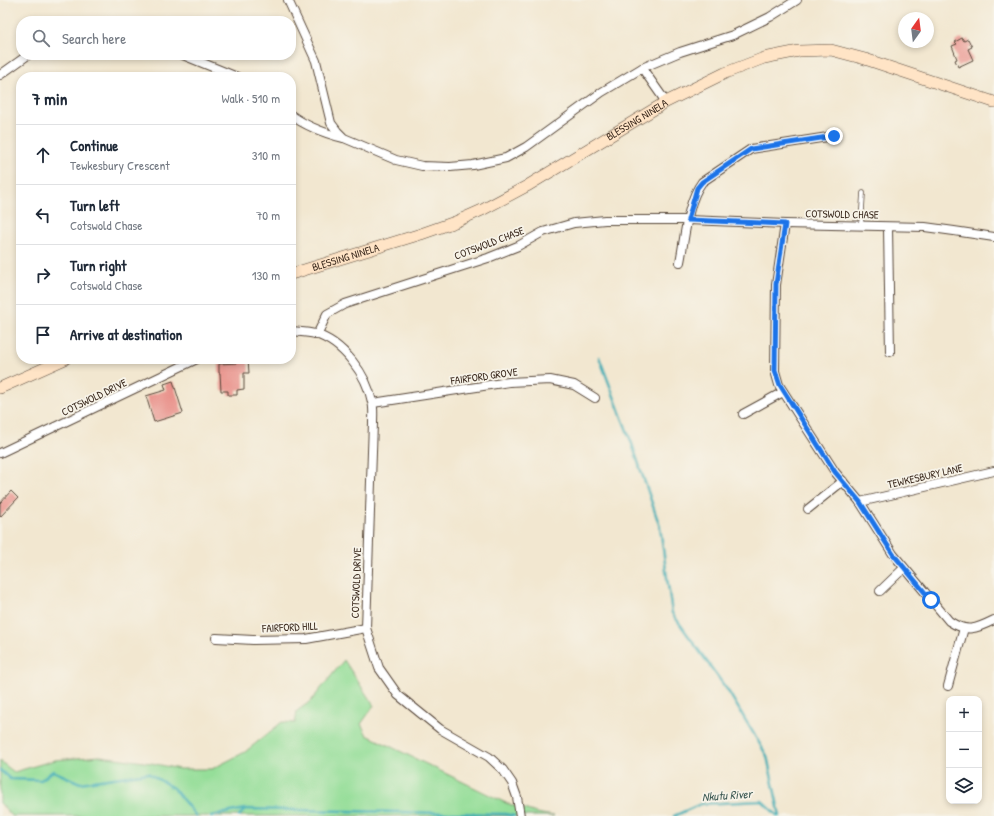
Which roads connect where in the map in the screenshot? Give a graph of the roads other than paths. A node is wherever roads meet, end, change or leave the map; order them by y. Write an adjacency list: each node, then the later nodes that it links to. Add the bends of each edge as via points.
1 (288, 0): 3 (street)
2 (796, 0): 7 (street, via 770,17 733,35 680,52)
3 (295, 16)
4 (296, 17): 14 (street, via 316,61 331,123)
5 (21, 60): 9 (street)
6 (195, 60): 8 (street)
7 (642, 68): 10 (street); 14 (street, via 602,92 526,147 506,158 473,165 422,166 396,160)
8 (225, 72)
9 (0, 75)
10 (666, 102): 11 (street, BLESSING NINELA, via 725,73 764,58 799,51 831,50); 22 (street, BLESSING NINELA, via 482,210 421,234)
11 (994, 102)
12 (296, 118): 14 (street, via 306,125)
13 (834, 136): 16 (street, via 751,149 702,182 695,194)
14 (344, 138)
15 (863, 193): 18 (lane)
16 (688, 220): 17 (street, COTSWOLD CHASE); 21 (street); 24 (street, COTSWOLD CHASE, via 605,220 574,223 542,232 518,246 488,258 345,304 327,314)
17 (785, 224): 18 (street, COTSWOLD CHASE); 29 (street, via 776,284 775,370)
18 (861, 226): 19 (street, COTSWOLD CHASE)
19 (888, 227): 20 (street, COTSWOLD CHASE, via 925,227); 25 (street)
20 (994, 237)
21 (680, 262)
22 (296, 272)
23 (296, 332): 24 (street, COTSWOLD DRIVE)
24 (317, 335): 31 (street, COTSWOLD DRIVE, via 330,341 354,363)
25 (890, 352)
26 (53, 364): 28 (street)
27 (187, 364): 33 (street, COTSWOLD DRIVE)
28 (0, 388)
29 (783, 392): 32 (street); 35 (street)
30 (595, 398): 31 (street, FAIRFORD GROVE, via 574,385 550,380 509,382)
31 (373, 403): 41 (street, COTSWOLD DRIVE)
32 (742, 414)
33 (0, 453)
34 (994, 471): 36 (street, TEWKESBURY LANE)
35 (843, 481): 36 (street); 37 (street)
36 (860, 502): 38 (street)
37 (808, 509)
38 (904, 568): 39 (street); 42 (street, via 949,621)
39 (880, 591)
40 (994, 620): 42 (street, via 978,628)
41 (366, 628): 43 (street, FAIRFORD HILL, via 306,639); 45 (street, COTSWOLD DRIVE, via 379,668 398,695 440,729 489,757 503,770 512,783)
42 (964, 628): 44 (street)
43 (216, 638)
44 (948, 686)
45 (520, 816)

